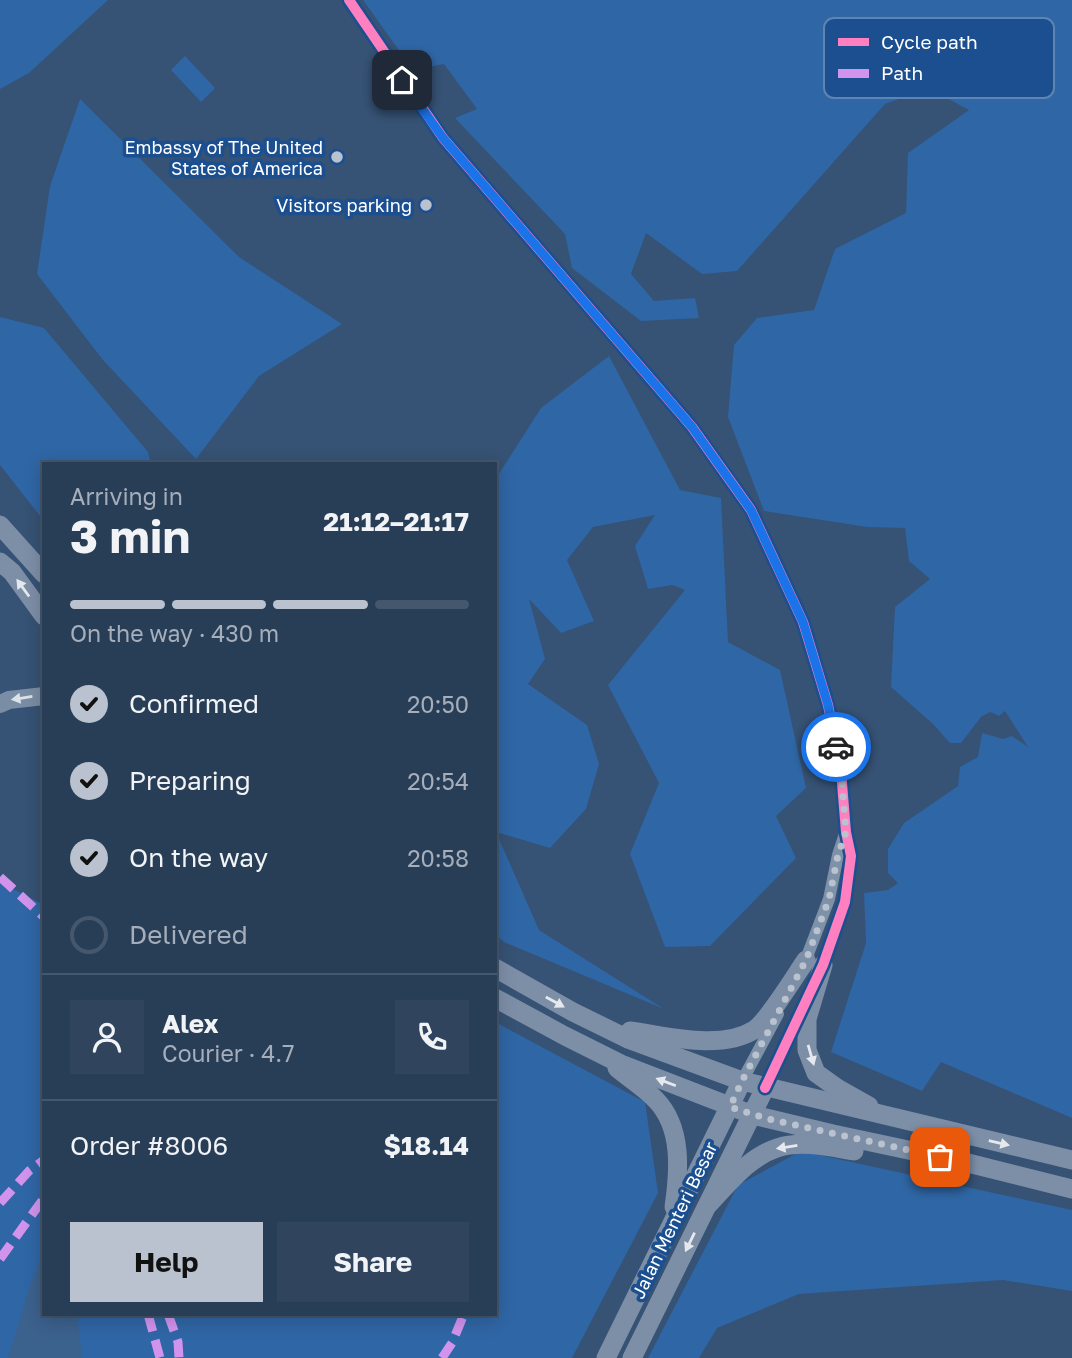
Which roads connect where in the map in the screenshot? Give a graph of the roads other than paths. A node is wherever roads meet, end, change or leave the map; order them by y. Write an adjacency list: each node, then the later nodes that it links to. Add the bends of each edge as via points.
1 (349, 0): 8 (street, via 443,138 692,427 751,510 803,622 828,705 841,771 846,832)
2 (0, 525): 4 (main road)
3 (0, 562): 5 (main road, one-way to 3)
4 (42, 572)
5 (42, 613)
6 (42, 696): 7 (street, one-way to 7)
7 (0, 704)
8 (815, 963): 11 (main road, via 755,1030 730,1040 703,1041); 13 (street); 14 (street); 17 (main road, one-way to 17, via 807,1050 816,1073)
9 (497, 969): 11 (main road, one-way to 11)
10 (497, 999): 12 (main road)
11 (605, 1028): 13 (main road)
12 (598, 1053): 15 (main road, one-way to 12); 22 (main road, via 658,1102 671,1123 678,1177)
13 (742, 1081): 14 (main road); 15 (main road, Jalan Menteri Besar)
14 (765, 1088): 16 (main road, Jalan Menteri Besar); 17 (main road)
15 (730, 1107): 16 (main road); 22 (main road, Jalan Menteri Besar)
16 (752, 1115): 19 (main road); 21 (main road, Jalan Menteri Besar)
17 (891, 1118): 18 (main road, one-way to 18)
18 (1072, 1160)
19 (1048, 1183): 20 (main road); 21 (main road, one-way to 21, via 807,1144 778,1147 757,1158)
20 (1072, 1189)
21 (709, 1203): 24 (main road, Jalan Menteri Besar, one-way to 24)
22 (671, 1225): 23 (main road, Jalan Menteri Besar)
23 (606, 1358)
24 (632, 1358)

